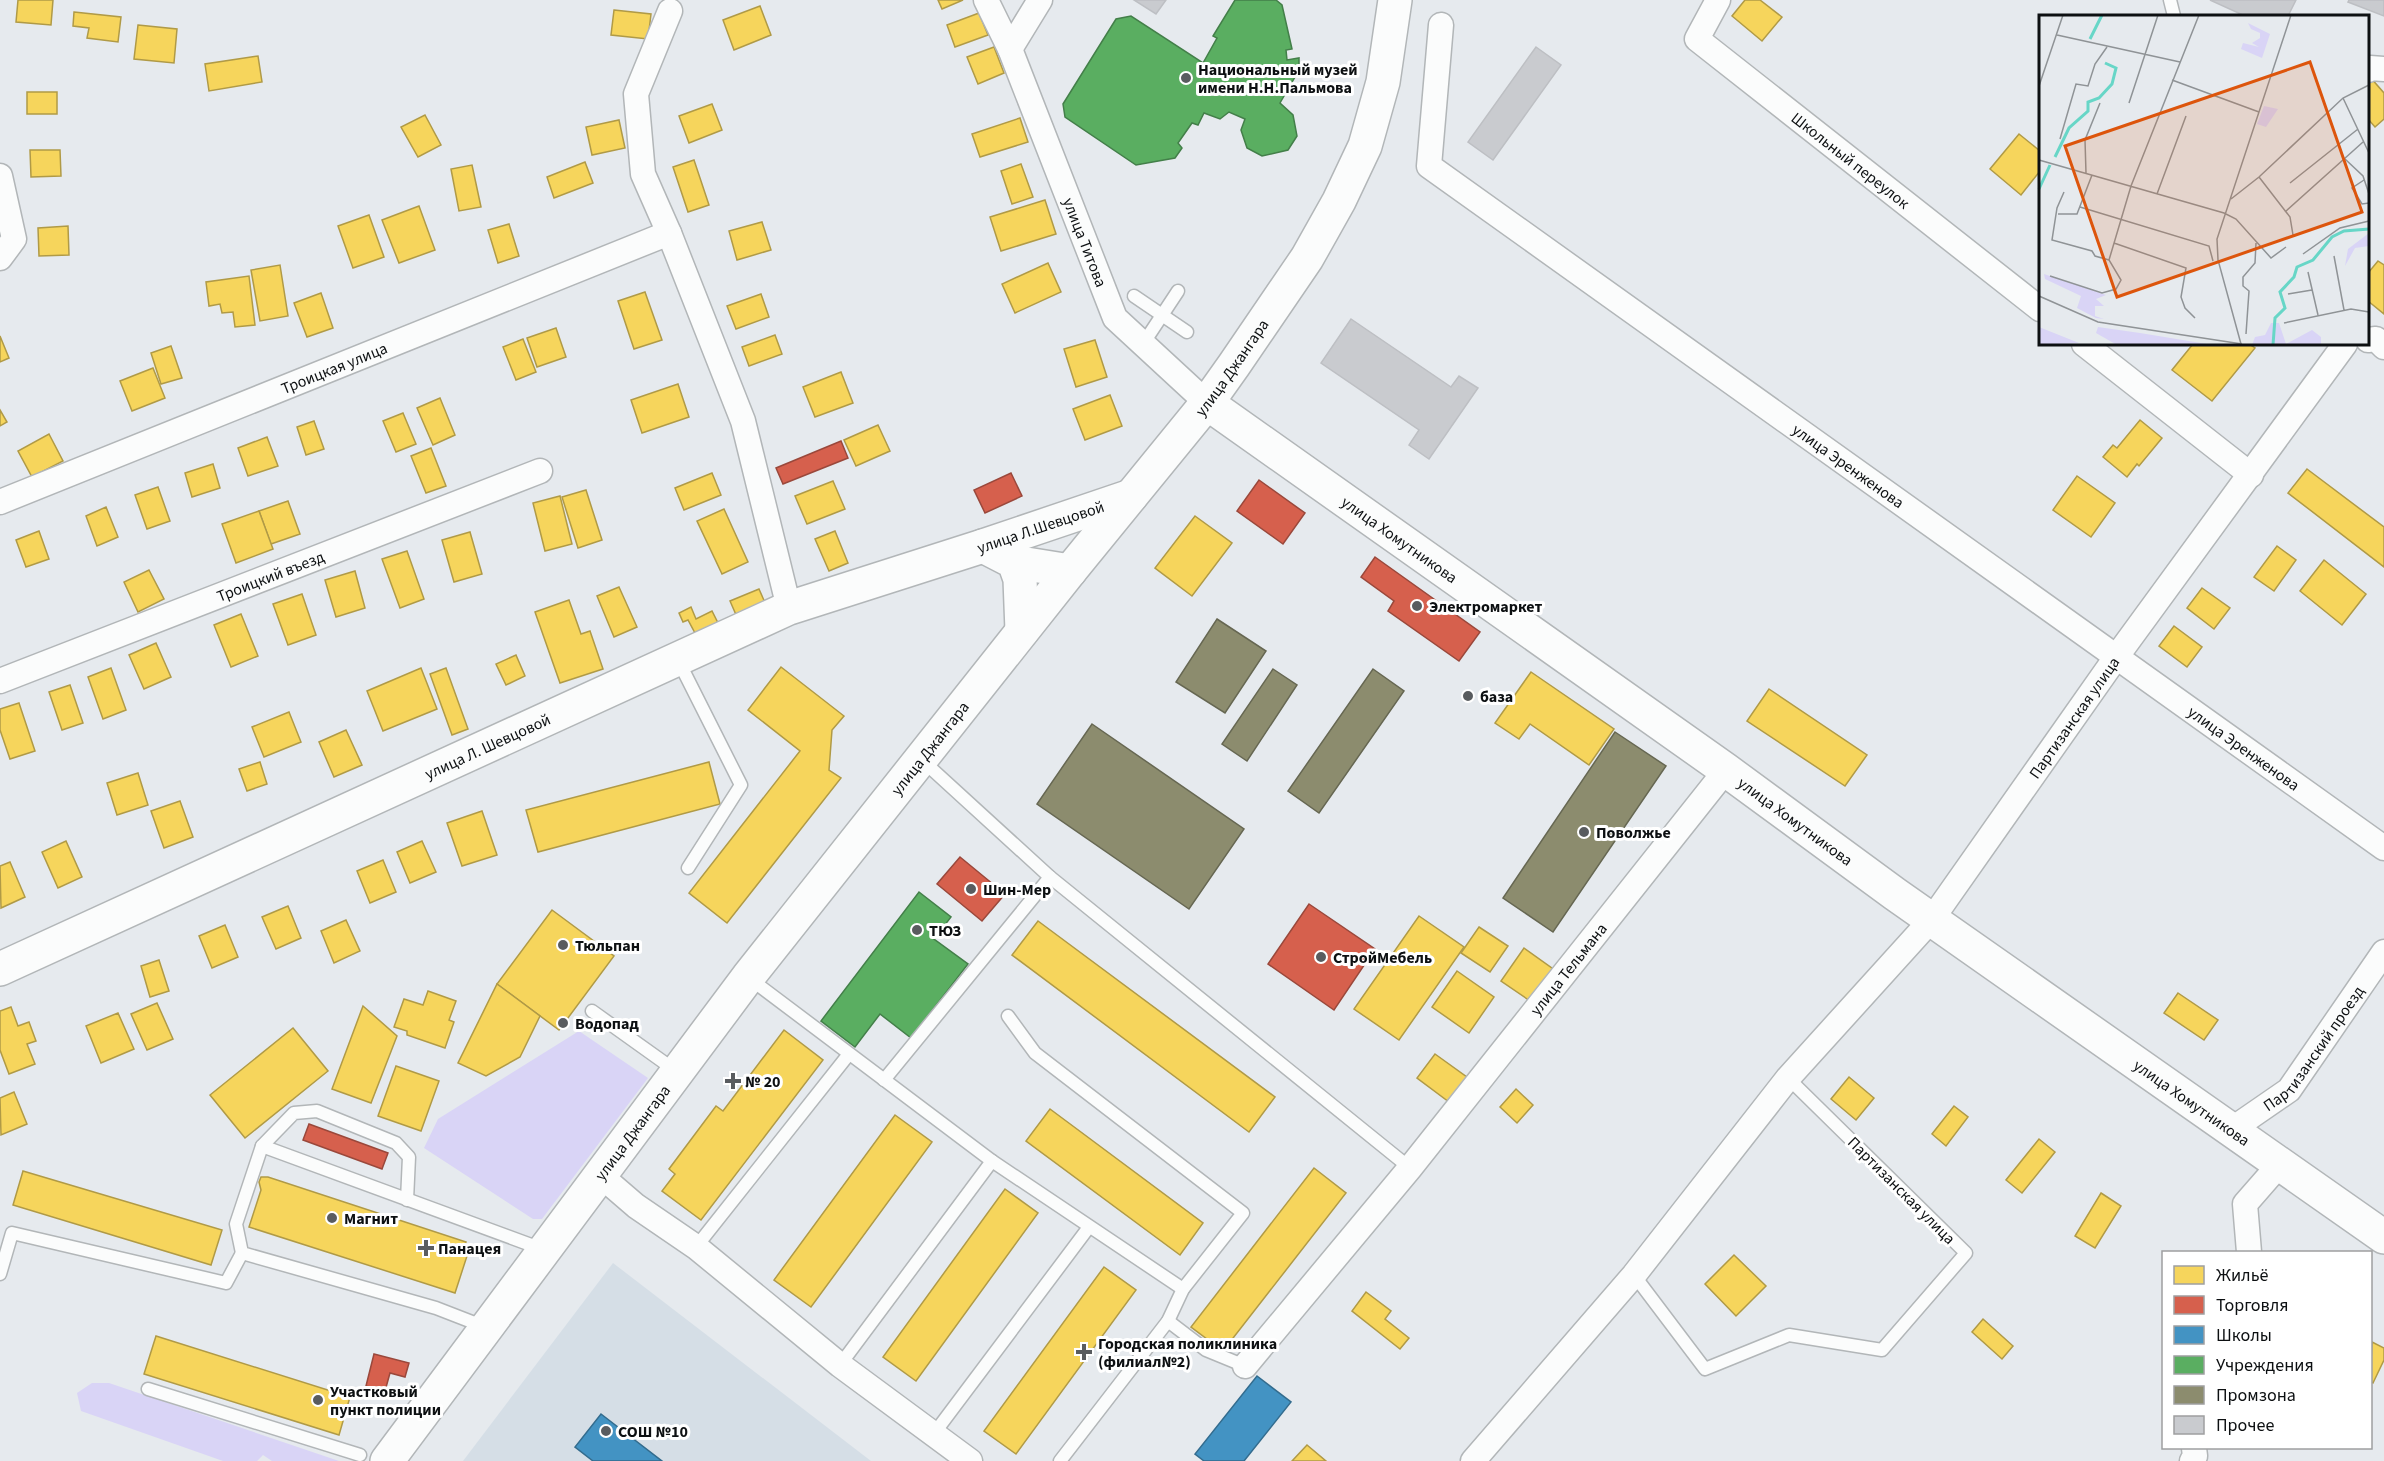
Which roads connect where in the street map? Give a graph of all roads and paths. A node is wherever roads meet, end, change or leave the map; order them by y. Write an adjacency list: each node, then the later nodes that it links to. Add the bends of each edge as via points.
1 (986, 0): 9 (street, улица Титова)
2 (1040, 0): 9 (street)
3 (1395, 0): 23 (street, улица Джангара, via 1383,82 1365,146 1307,258)
4 (1718, 0): 15 (street, Школьный переулок, via 1697,39)
5 (2170, 0): 7 (lane)
6 (670, 11): 11 (street, via 636,94 643,174)
7 (2174, 15)
8 (1441, 25): 33 (street, улица Эренженова, via 1429,166)
9 (1010, 50): 19 (street, улица Титова, via 1115,318)
10 (0, 176): 12 (street, via 14,239)
11 (669, 233): 27 (street, Троицкая улица); 31 (street, via 743,422)
12 (0, 258)
13 (1178, 291): 16 (lane)
14 (1134, 296): 16 (lane)
15 (2039, 308)
16 (1162, 316): 17 (lane); 19 (lane)
17 (1187, 332)
18 (2369, 340): 22 (street, via 2376,339)
19 (1143, 344): 23 (street, улица Титова)
20 (2085, 345): 25 (street)
21 (2344, 345): 25 (street, Партизанская улица)
22 (2384, 347)
23 (1207, 403): 26 (street, улица Джангара); 37 (street, улица Хомутникова)
24 (540, 471): 35 (street, Троицкий въезд)
25 (2251, 475): 33 (street, Партизанская улица)
26 (1131, 496): 28 (street, улица Л.Шевцовой); 30 (street, улица Джангара)
27 (0, 502)
28 (983, 546): 29 (street, улица Л.Шевцовой); 31 (street, улица Л. Шевцовой)
29 (1014, 562): 30 (street, улица Л.Шевцовой); 32 (street, улица Л.Шевцовой, via 1020,579)
30 (1070, 571): 32 (street, улица Джангара)
31 (789, 608): 34 (street, улица Л. Шевцовой)
32 (1022, 631): 36 (street, улица Джангара)
33 (2118, 656): 38 (street, улица Эренженова); 41 (street, Партизанская улица)
34 (678, 659): 39 (lane, via 741,785); 43 (street, улица Л. Шевцовой)
35 (0, 681)
36 (922, 760): 40 (lane); 44 (street, улица Джангара)
37 (1726, 770): 41 (street, улица Хомутникова); 55 (street, улица Тельмана)
38 (2384, 848)
39 (688, 868)
40 (1050, 877): 50 (lane); 55 (lane)
41 (1932, 919): 49 (street, Партизанская улица); 51 (street, улица Хомутникова)
42 (2384, 952): 51 (street, Партизанский проезд, via 2289,1090)
43 (0, 969)
44 (748, 978): 47 (lane); 48 (street, улица Джангара)
45 (592, 1011): 48 (lane)
46 (1008, 1016): 66 (lane, via 1035,1053 1243,1213)
47 (849, 1054): 50 (lane); 60 (lane)
48 (677, 1072): 56 (street, улица Джангара)
49 (1788, 1078): 65 (street, Партизанская улица); 65 (lane, Партизанская улица, via 1966,1253 1882,1350 1789,1335 1705,1369)
50 (884, 1080): 53 (lane)
51 (2231, 1130): 54 (street, улица Хомутникова)
52 (262, 1146): 57 (lane); 57 (lane, via 294,1113 317,1111 396,1143 409,1157); 63 (lane, via 236,1224)
53 (992, 1161): 58 (lane); 69 (lane)
54 (2280, 1164): 59 (street, улица Хомутникова); 62 (street, via 2245,1204)
55 (1410, 1168): 70 (street, улица Тельмана)
56 (600, 1175): 60 (street, via 636,1206); 61 (street, улица Джангара)
57 (407, 1200): 61 (lane)
58 (1089, 1227): 66 (lane); 72 (lane)
59 (2384, 1237)
60 (696, 1247): 69 (street)
61 (546, 1251): 68 (street, улица Джангара)
62 (2248, 1251)
63 (242, 1253): 64 (lane, via 226,1284 12,1233); 68 (lane, via 436,1308)
64 (0, 1274)
65 (1634, 1275): 76 (street, Партизанская улица)
66 (1183, 1289): 67 (lane)
67 (1168, 1321): 70 (lane, via 1206,1350); 75 (lane)
68 (486, 1328): 73 (street, улица Джангара)
69 (840, 1365): 72 (street)
70 (1245, 1366)
71 (148, 1389): 73 (lane)
72 (933, 1435): 74 (street)
73 (374, 1458)
74 (970, 1461)
75 (1060, 1461)
76 (1473, 1461)

